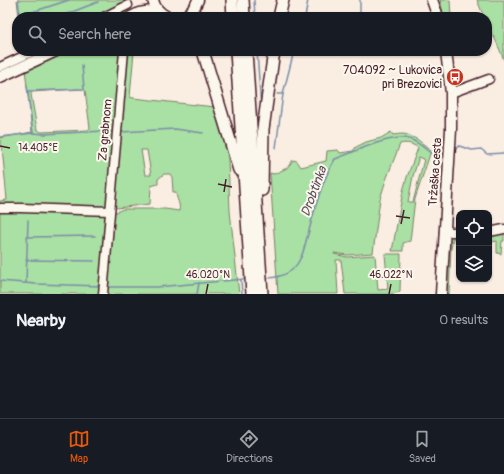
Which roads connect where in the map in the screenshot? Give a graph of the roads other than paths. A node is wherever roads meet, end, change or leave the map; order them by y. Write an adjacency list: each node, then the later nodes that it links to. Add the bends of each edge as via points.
1 (153, 0): 8 (main road); 11 (main road)
2 (198, 0): 14 (main road)
3 (232, 0): 15 (highway)
4 (243, 0): 16 (highway)
5 (283, 0): 17 (highway)
6 (432, 0): 18 (main road)
7 (128, 2): 9 (street); 10 (street)
8 (158, 10): 12 (main road); 13 (main road)
9 (112, 12)
10 (132, 12)
11 (138, 12)
12 (150, 12)
13 (161, 12)
14 (191, 12)
15 (233, 12)
16 (244, 12)
17 (280, 12)
18 (436, 12)
19 (23, 56): 27 (street)
20 (45, 56): 28 (main road)
21 (124, 56): 33 (street, Za grabnom)
22 (205, 56): 31 (highway, via 235,154)
23 (236, 56): 31 (highway)
24 (246, 56): 38 (highway)
25 (273, 56): 38 (highway, via 263,129)
26 (447, 56): 30 (main road, Tržaška cesta)
27 (0, 67)
28 (0, 77)
29 (489, 79): 30 (street)
30 (451, 93): 36 (main road, Tržaška cesta)
31 (246, 200): 40 (highway)
32 (0, 208): 33 (street)
33 (110, 211): 39 (street, Za grabnom)
34 (504, 229): 35 (street)
35 (492, 231)
36 (444, 232): 37 (street); 42 (main road, Tržaška cesta)
37 (456, 232)
38 (260, 261): 41 (highway)
39 (103, 289)
40 (252, 294)
41 (262, 294)
42 (441, 294)

